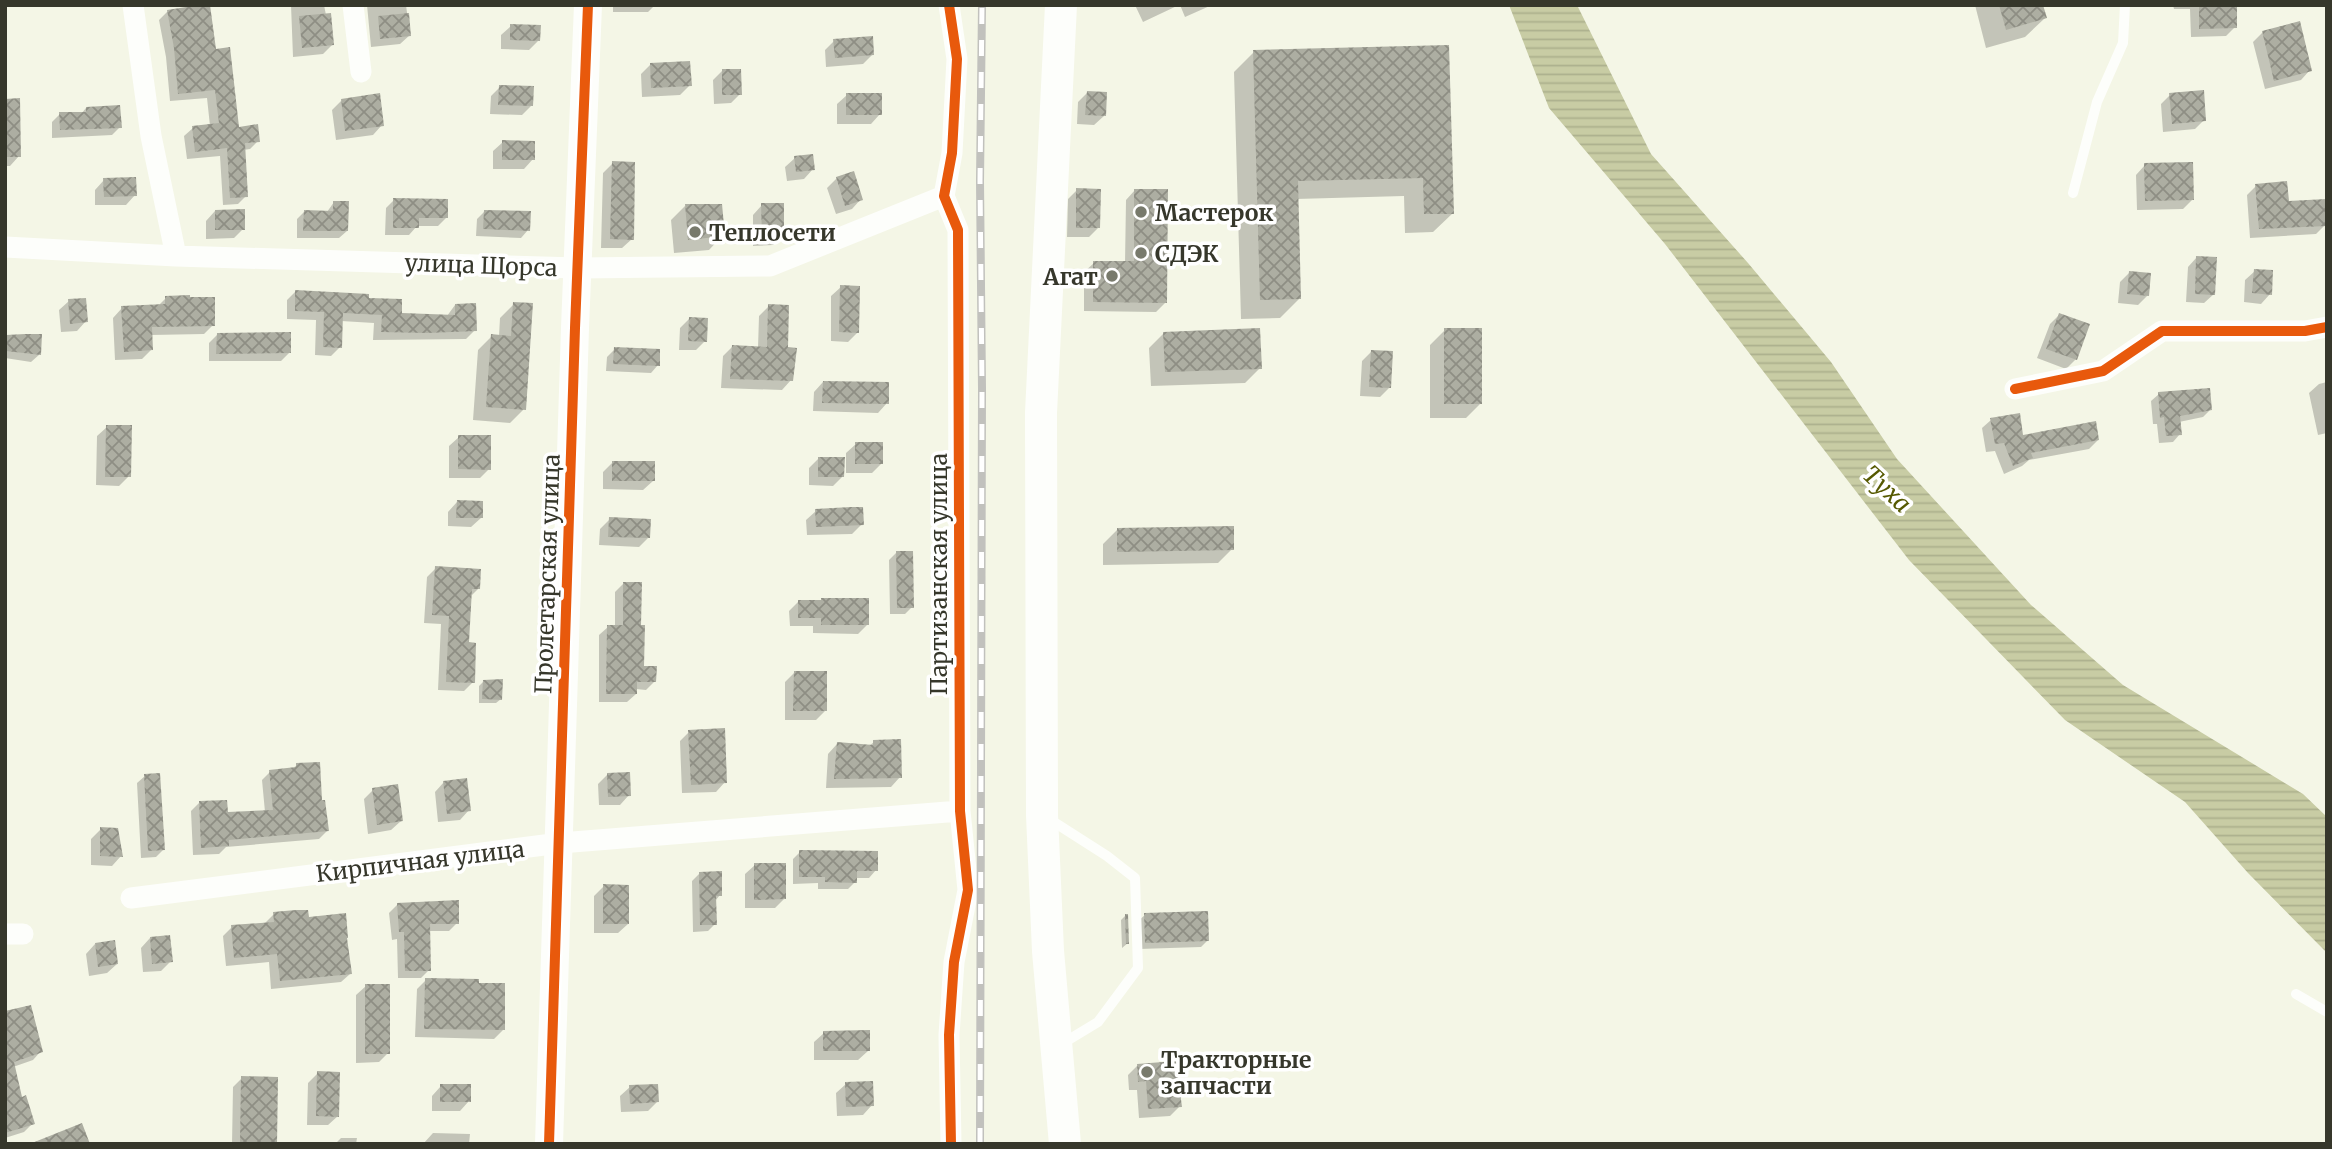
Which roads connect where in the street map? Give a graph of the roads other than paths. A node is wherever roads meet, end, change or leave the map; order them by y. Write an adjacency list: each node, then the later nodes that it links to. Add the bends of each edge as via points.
1 (133, 5): 11 (street, via 151,136)
2 (353, 5): 7 (street)
3 (588, 5): 12 (street, Пролетарская улица)
4 (949, 5): 9 (street, via 957,60 952,153)
5 (1061, 5): 16 (main road, via 1041,413)
6 (2125, 5): 8 (lane, via 2123,43 2097,102)
7 (361, 72)
8 (2073, 193)
9 (944, 196): 12 (street, улица Щорса, via 770,266); 15 (street, Партизанская улица, via 958,230)
10 (5, 247): 11 (street, улица Щорса)
11 (176, 256): 12 (street, улица Щорса)
12 (577, 268): 17 (street, Пролетарская улица)
13 (2327, 327): 14 (street, via 2162,331 2103,371)
14 (2015, 389)
15 (960, 811): 17 (street, Кирпичная улица); 23 (street, Партизанская улица, via 968,890 953,974)
16 (1042, 815): 21 (main road); 21 (lane, via 1135,878 1138,968 1098,1022)
17 (560, 843): 18 (street, Кирпичная улица); 22 (street, Пролетарская улица)
18 (131, 898)
19 (2297, 994): 20 (lane)
20 (2327, 1013)
21 (1055, 1048): 24 (main road)
22 (549, 1144)
23 (951, 1144)
24 (1065, 1144)

